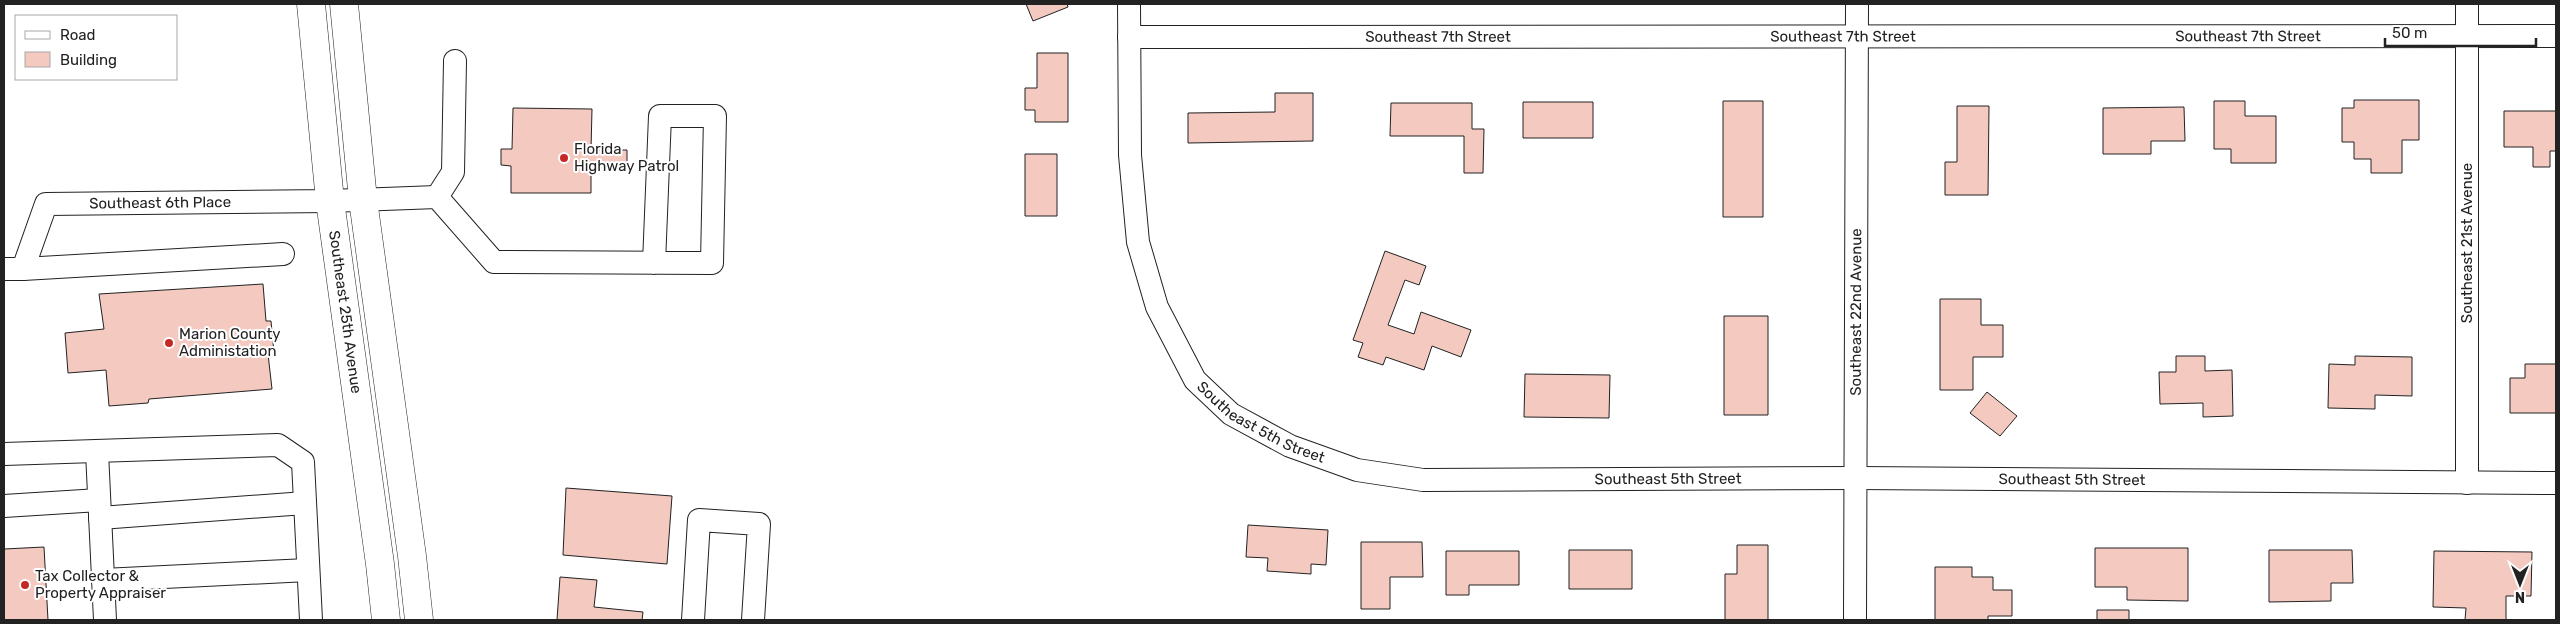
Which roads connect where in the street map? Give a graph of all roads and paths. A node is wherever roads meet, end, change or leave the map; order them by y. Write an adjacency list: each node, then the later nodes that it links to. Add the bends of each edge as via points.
1 (311, 4): 13 (main road, Southeast 25th Avenue)
2 (344, 4): 12 (main road)
3 (1129, 4): 9 (street, Southeast 5th Street)
4 (1857, 4): 6 (street, Southeast 22nd Avenue)
5 (2467, 4): 7 (street, Southeast 21st Avenue)
6 (1857, 36): 7 (street, Southeast 7th Street); 9 (street, Southeast 7th Street); 19 (street, Southeast 22nd Avenue)
7 (2467, 36): 8 (street, Southeast 7th Street); 20 (street, Southeast 21st Avenue)
8 (2556, 36)
9 (1129, 37): 19 (street, Southeast 5th Street, via 1130,155 1138,242 1157,307 1195,380 1231,414 1290,446 1357,470 1423,480)
10 (455, 61): 11 (street, via 454,172)
11 (437, 197): 12 (street, Southeast 6th Place); 15 (street, via 494,262)
12 (363, 200): 13 (street, Southeast 6th Place); 30 (main road)
13 (330, 201): 16 (street, Southeast 6th Place, via 46,204); 29 (main road, Southeast 25th Avenue)
14 (283, 254): 16 (street)
15 (654, 263): 15 (street, via 712,263 715,116 660,116)
16 (14, 269)
17 (97, 452): 18 (street); 22 (street, via 278,445 302,462); 24 (street)
18 (4, 454)
19 (1857, 478): 20 (street, Southeast 5th Street); 33 (street, Southeast 22nd Avenue)
20 (2467, 483): 21 (street, Southeast 5th Street)
21 (2556, 483)
22 (305, 503): 24 (street); 25 (street)
23 (4, 506): 24 (street)
24 (100, 509): 26 (street)
25 (308, 570): 26 (street); 28 (street)
26 (103, 580): 27 (street)
27 (105, 620)
28 (311, 620)
29 (386, 620)
30 (418, 620)
31 (693, 620): 32 (street, via 699,520 759,524)
32 (753, 620)
33 (1855, 620)

